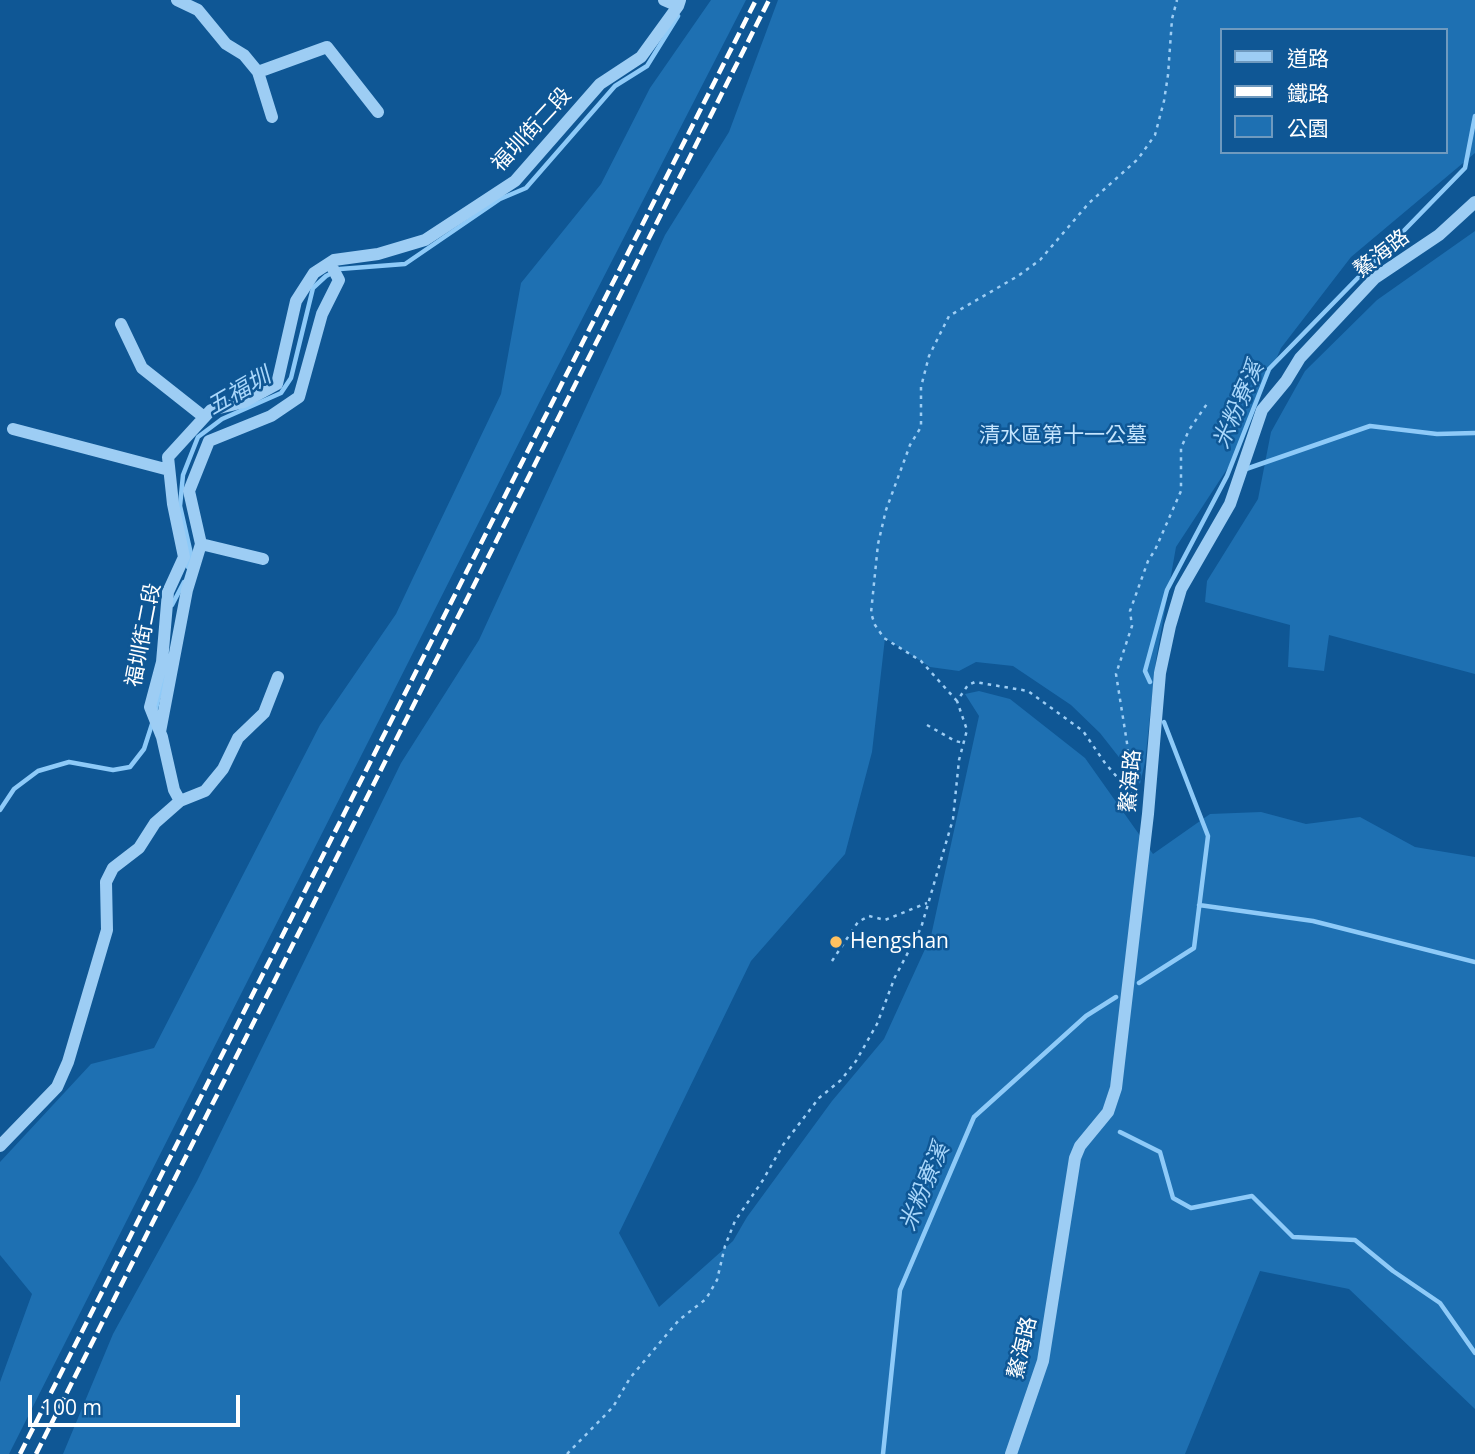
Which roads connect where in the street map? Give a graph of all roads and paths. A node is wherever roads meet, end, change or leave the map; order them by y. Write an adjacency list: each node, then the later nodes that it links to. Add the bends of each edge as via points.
1 (177, 0): 5 (lane, via 198,10 226,44 244,55)
2 (664, 0): 4 (lane)
3 (1177, 0): 18 (path, via 1155,135 1138,159 1088,203 1040,260 949,316 929,356 921,387 921,427 886,510 878,544 871,613 884,638 921,662)
4 (679, 3): 9 (lane, 福圳街二段, via 640,57 600,84 515,181 425,240)
5 (258, 72): 6 (lane, via 327,47); 7 (lane)
6 (378, 112)
7 (272, 117)
8 (1475, 202): 24 (lane, 鰲海路, via 1439,235 1375,278 1300,358 1262,410 1230,504 1181,589 1170,625 1160,673)
9 (330, 263): 12 (lane, via 314,273 296,301 277,383); 15 (lane, via 339,281 322,314 299,397 271,416 209,441 189,491)
10 (121, 324): 12 (lane, via 142,368)
11 (1209, 401): 22 (path, via 1181,448 1181,491 1130,611 1132,626 1116,674 1128,743)
12 (204, 417): 14 (lane, via 168,457)
13 (13, 429): 14 (lane)
14 (169, 470): 20 (lane, 福圳街二段, via 184,557 168,592 162,662 150,707)
15 (201, 544): 16 (lane); 20 (lane, via 187,590)
16 (263, 559)
17 (278, 677): 23 (lane, via 264,713 238,738 223,769 205,791)
18 (957, 701): 21 (path, via 967,730); 22 (path, via 975,682 1028,691 1083,731)
19 (927, 725): 21 (path)
20 (160, 732): 23 (lane, 福圳街二段)
21 (964, 743): 25 (path, via 953,819)
22 (1125, 786): 24 (path)
23 (180, 801): 27 (lane, via 155,823 139,848 113,868 106,882 107,930 68,1062 57,1087)
24 (1148, 814): 29 (lane, 鰲海路, via 1116,1088 1108,1112 1075,1158 1043,1361)
25 (927, 903): 26 (path, via 885,920 869,916 858,922); 28 (path, via 921,929 877,1024 856,1061 818,1098 783,1145 734,1221 718,1280 706,1299 679,1320 630,1378 614,1407)
26 (832, 961)
27 (0, 1146)
28 (568, 1454)
29 (1011, 1454)

